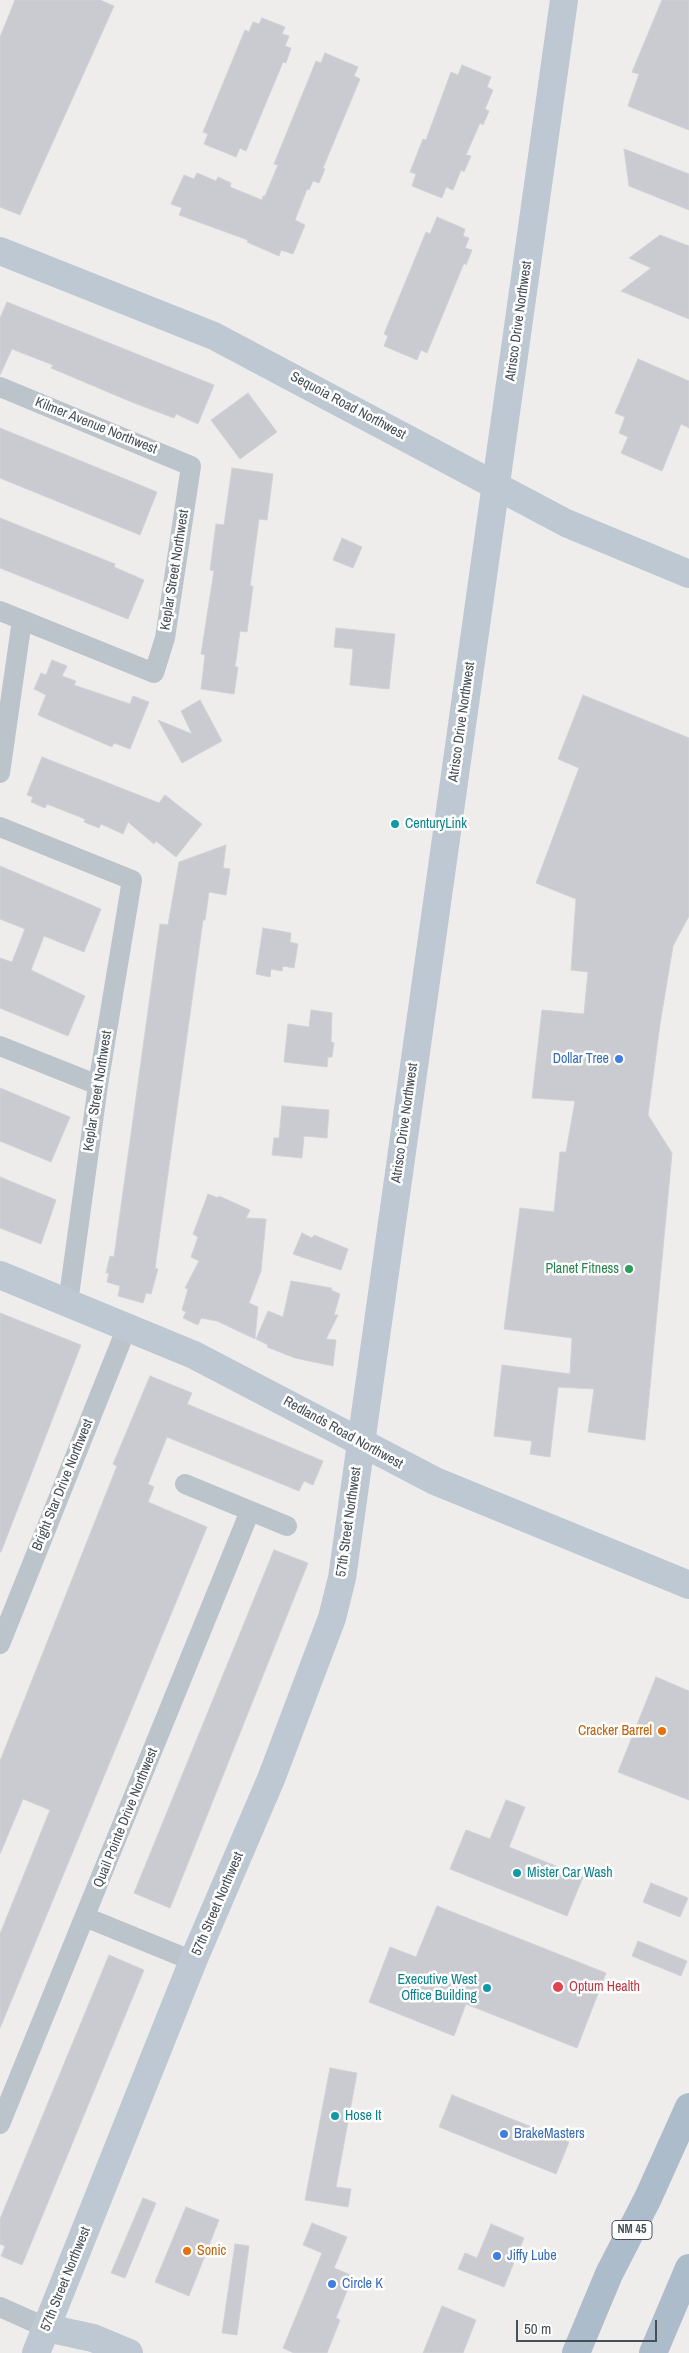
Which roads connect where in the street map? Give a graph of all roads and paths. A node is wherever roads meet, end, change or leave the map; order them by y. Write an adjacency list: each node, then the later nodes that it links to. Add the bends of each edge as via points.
1 (564, 0): 5 (street, Atrisco Drive Northwest)
2 (0, 251): 5 (street, Sequoia Road Northwest, via 214,336)
3 (0, 387): 4 (street, Kilmer Avenue Northwest)
4 (191, 466): 8 (street, Keplar Street Northwest, via 165,638 154,673)
5 (496, 484): 6 (street, Sequoia Road Northwest, via 566,523); 16 (street, Atrisco Drive Northwest)
6 (689, 574)
7 (0, 611): 8 (street)
8 (22, 620): 9 (street)
9 (0, 773)
10 (0, 827): 12 (street, Keplar Street Northwest, via 132,880)
11 (0, 1046): 12 (street)
12 (98, 1085): 14 (street, Keplar Street Northwest)
13 (0, 1275): 14 (street, Redlands Road Northwest)
14 (68, 1303): 15 (street, Redlands Road Northwest)
15 (127, 1327): 16 (street, Redlands Road Northwest, via 202,1359); 21 (street, Bright Star Drive Northwest)
16 (360, 1444): 20 (street, Redlands Road Northwest, via 435,1481); 23 (street, 57th Street Northwest, via 342,1578 332,1618 270,1783)
17 (185, 1484): 18 (street)
18 (250, 1511): 19 (street); 22 (street, Quail Pointe Drive Northwest)
19 (287, 1526)
20 (689, 1584)
21 (0, 1644)
22 (85, 1917): 23 (street); 25 (street, Quail Pointe Drive Northwest)
23 (193, 1961): 29 (street, 57th Street Northwest)
24 (689, 2107): 27 (main road, NM 45)
25 (0, 2124)
26 (689, 2268): 35 (main road)
27 (609, 2274): 33 (main road, via 582,2301); 34 (main road, NM 45)
28 (0, 2307): 29 (street)
29 (47, 2328): 30 (street, 57th Street Northwest); 31 (street); 32 (street, via 93,2338)
30 (36, 2353)
31 (66, 2353)
32 (129, 2353)
33 (556, 2353)
34 (576, 2353)
35 (653, 2353)

